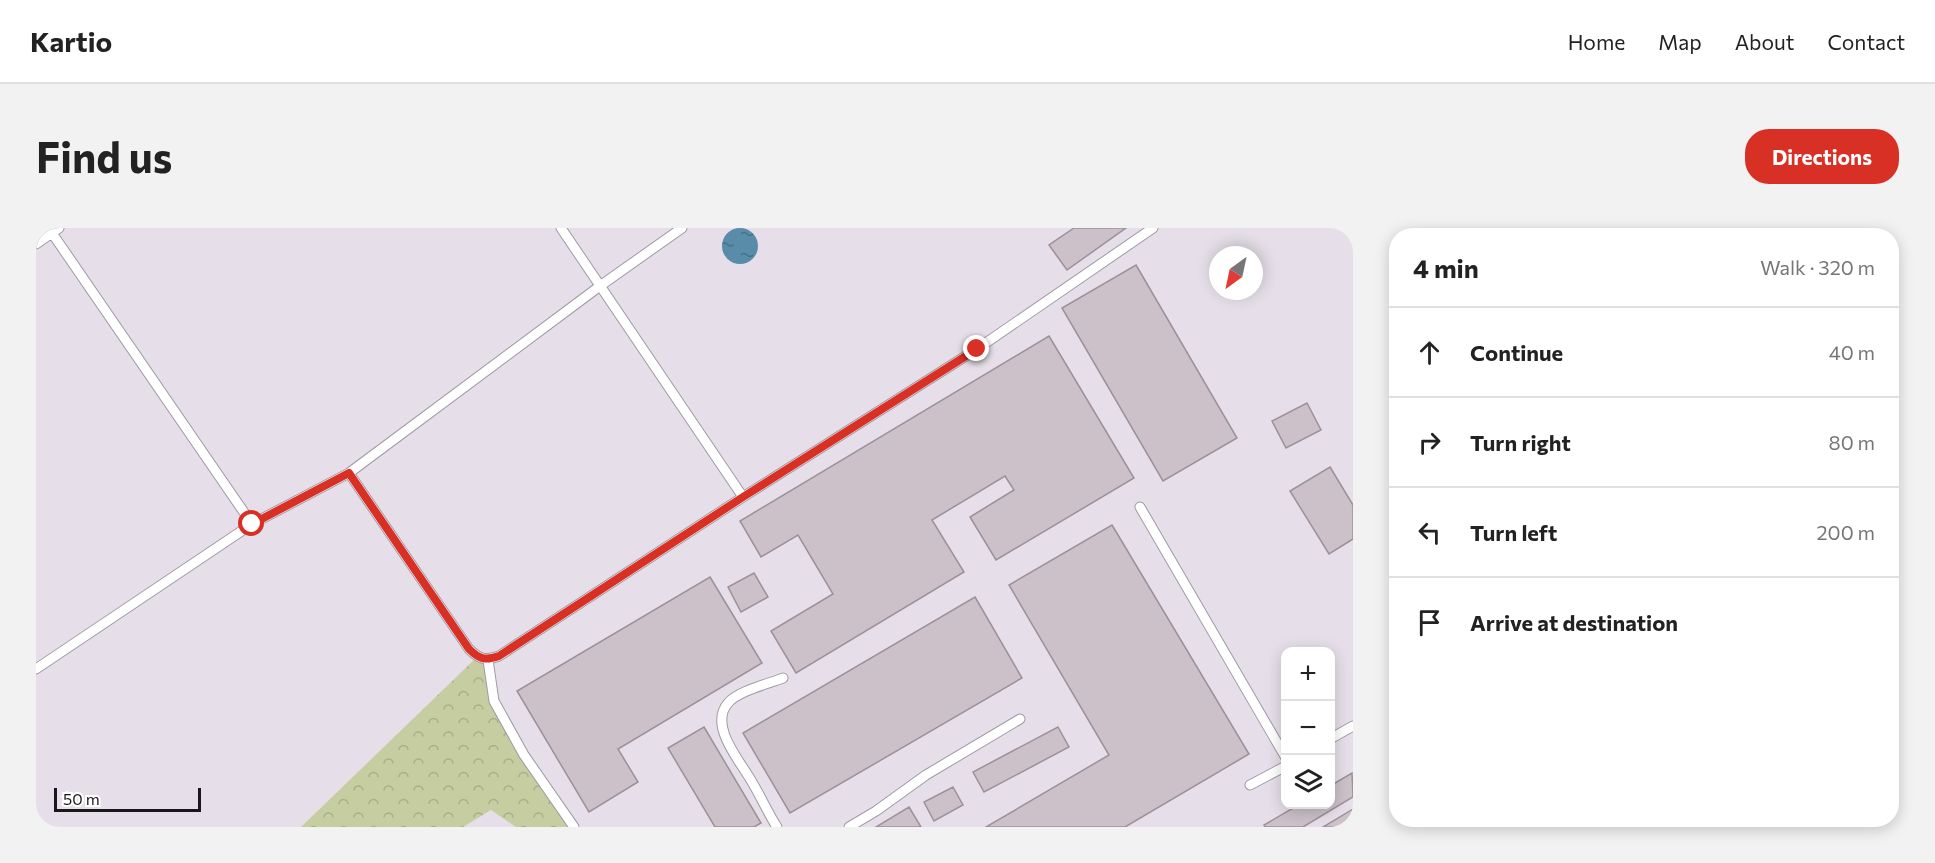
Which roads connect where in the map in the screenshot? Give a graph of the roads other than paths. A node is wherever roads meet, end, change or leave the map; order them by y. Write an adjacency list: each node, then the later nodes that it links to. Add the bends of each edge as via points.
1 (561, 228): 6 (lane)
2 (682, 228): 6 (lane)
3 (1153, 228): 8 (lane, via 977,349)
4 (56, 230): 5 (lane); 10 (lane)
5 (36, 244)
6 (600, 286): 7 (lane); 8 (lane)
7 (349, 473): 10 (lane); 11 (lane, via 469,649)
8 (743, 497): 11 (lane)
9 (1140, 507): 17 (lane)
10 (252, 524): 12 (lane)
11 (488, 660): 20 (lane, via 495,701 524,755)
12 (36, 669)
13 (783, 678): 21 (lane, via 735,697 726,704 722,720 730,748)
14 (1020, 719): 22 (lane)
15 (1353, 726): 16 (lane)
16 (1335, 736)
17 (1284, 755)
18 (1281, 769): 19 (lane)
19 (1250, 785)
20 (574, 827)
21 (777, 827)
22 (849, 827)

